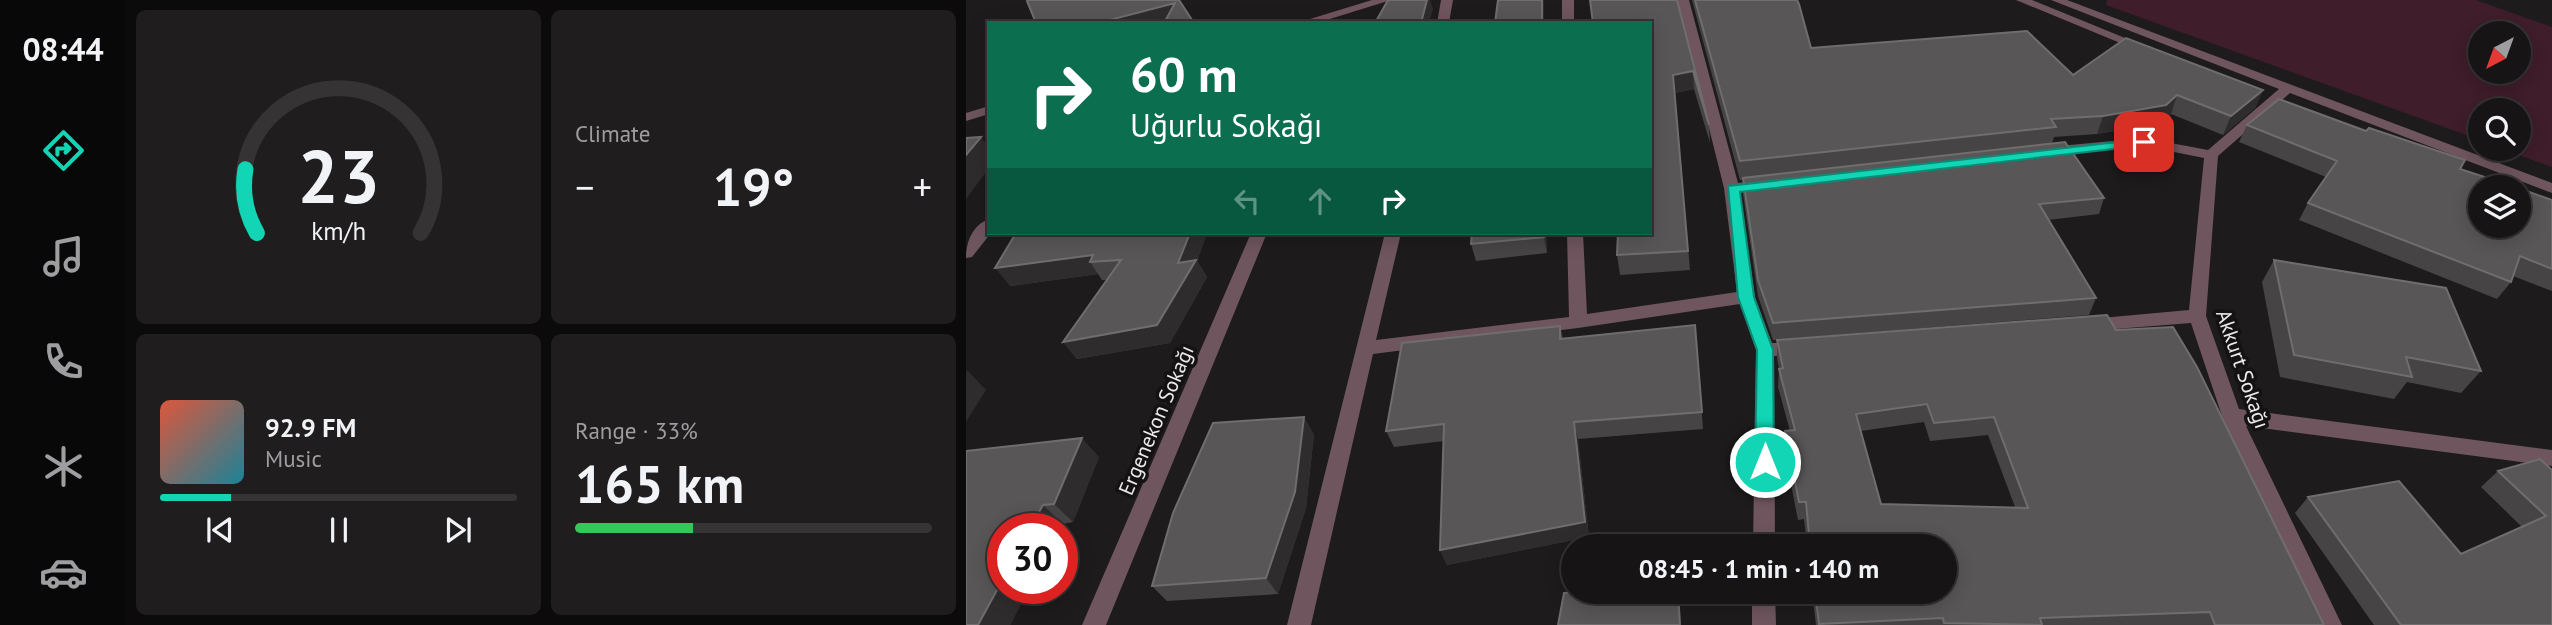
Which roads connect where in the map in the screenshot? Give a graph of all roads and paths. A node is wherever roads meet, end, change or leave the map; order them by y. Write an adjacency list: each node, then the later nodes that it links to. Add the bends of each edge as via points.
1 (1385, 0): 8 (street)
2 (1447, 0): 10 (street)
3 (1567, 0): 11 (street)
4 (1683, 0): 19 (street)
5 (2050, 0): 7 (street)
6 (2057, 0): 13 (street)
7 (2028, 3): 12 (street)
8 (1340, 18): 9 (street)
9 (1318, 21)
10 (1443, 21)
11 (1568, 21)
12 (2188, 65)
13 (2280, 97): 17 (street); 20 (street)
14 (987, 111): 15 (street)
15 (966, 117)
16 (2032, 153): 17 (street, via 2144,142)
17 (2211, 155): 27 (street, Akkurt Sokağı)
18 (1773, 184): 19 (street)
19 (1732, 188): 26 (street)
20 (2552, 188)
21 (987, 227): 25 (street)
22 (1258, 235): 37 (street, Ergenekon Sokağı)
23 (1392, 235): 31 (street)
24 (1575, 235): 28 (street)
25 (966, 253)
26 (1746, 297): 28 (street); 32 (street)
27 (2197, 316): 29 (street); 33 (street, Akkurt Sokağı)
28 (1578, 322): 31 (street)
29 (2072, 326)
30 (1821, 346): 32 (street)
31 (1364, 348): 38 (street)
32 (1765, 350): 35 (street)
33 (2232, 416): 34 (street); 40 (street, Akkurt Sokağı)
34 (2552, 458)
35 (1764, 534)
36 (1764, 604): 39 (street)
37 (1094, 625)
38 (1299, 625)
39 (1764, 625)
40 (2330, 625)

